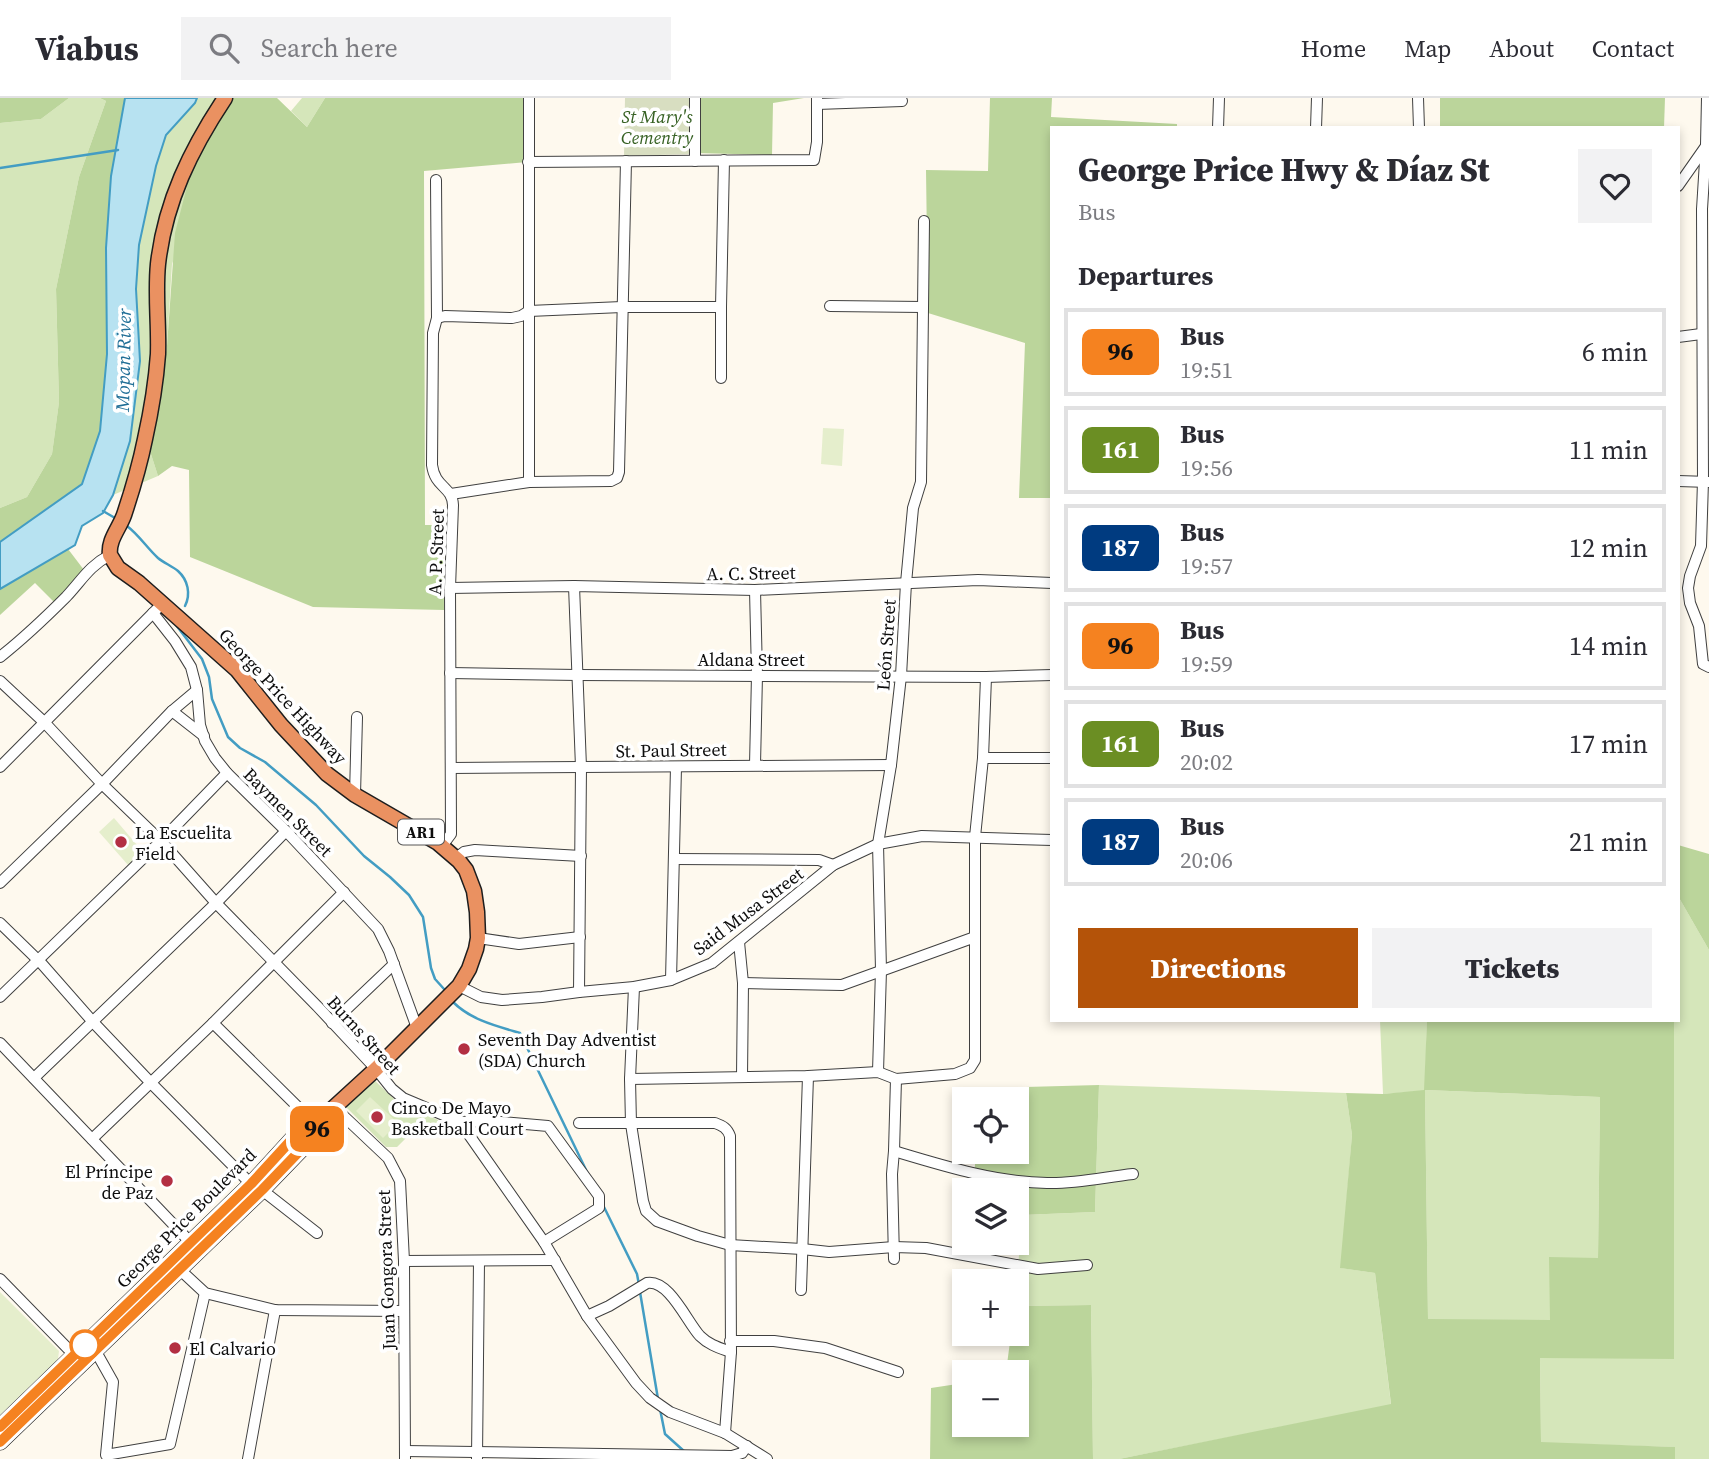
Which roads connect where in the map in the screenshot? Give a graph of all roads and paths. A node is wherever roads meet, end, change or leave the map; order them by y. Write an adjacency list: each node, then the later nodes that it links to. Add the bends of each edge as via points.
1 (225, 98): 34 (highway, via 183,172 168,211 158,267 158,354 146,438)
2 (529, 98): 17 (street)
3 (695, 98): 14 (street)
4 (1219, 98): 10 (street)
5 (1317, 98): 11 (street)
6 (1418, 98): 12 (street)
7 (1707, 98): 13 (street)
8 (817, 101): 9 (street); 15 (street, via 814,160)
9 (902, 102)
10 (1218, 126)
11 (1316, 126)
12 (1419, 126)
13 (1706, 145): 19 (street); 27 (street)
14 (695, 160): 15 (street); 16 (street)
15 (724, 160): 23 (street)
16 (626, 161): 17 (street); 22 (street)
17 (528, 162): 25 (street)
18 (436, 180): 26 (street, A. P. Street)
19 (1680, 183)
20 (924, 221): 24 (street, León Street)
21 (830, 306): 24 (street)
22 (622, 307): 23 (street); 25 (street); 32 (street, via 617,478)
23 (721, 307): 29 (street)
24 (923, 307): 35 (street, León Street, via 921,482 913,508)
25 (528, 311): 26 (street, via 512,318); 32 (street)
26 (438, 318): 33 (street, A. P. Street, via 433,333 432,465 436,479)
27 (1701, 334): 28 (street); 31 (street)
28 (1680, 337)
29 (721, 379)
30 (1680, 481): 31 (street)
31 (1706, 481): 42 (street, via 1701,546 1688,588 1703,664)
32 (529, 482): 33 (street)
33 (451, 494): 38 (street, A. P. Street)
34 (110, 555): 40 (highway, George Price Highway / AR1); 41 (street, via 93,565 36,627)
35 (906, 583): 36 (street, A. C. Street); 39 (street, A. C. Street); 47 (street, León Street)
36 (1050, 583)
37 (574, 586): 38 (street, A. C. Street); 39 (street, A. C. Street); 44 (street)
38 (450, 588): 43 (street, A. P. Street)
39 (755, 590): 45 (street)
40 (158, 608): 50 (street, Baymen Street, via 186,657); 53 (street); 65 (highway, George Price Highway / AR1, via 237,670 327,774)
41 (0, 657)
42 (1709, 667)
43 (450, 673): 44 (street, Aldana Street); 62 (street, A. P. Street)
44 (578, 675): 45 (street, Aldana Street); 60 (street)
45 (757, 675): 47 (street, Aldana Street); 57 (street)
46 (1050, 675): 48 (street, Aldana Street)
47 (901, 676): 48 (street, Aldana Street); 58 (street, León Street)
48 (986, 677): 55 (street)
49 (0, 681): 53 (street, Burns Street)
50 (197, 691): 51 (street); 54 (street, Baymen Street)
51 (172, 712): 54 (street); 64 (street)
52 (357, 717): 65 (street)
53 (45, 723): 59 (street); 64 (street, Burns Street)
54 (204, 736): 63 (street, Baymen Street)
55 (983, 758): 56 (street); 67 (street)
56 (1050, 758)
57 (755, 765): 58 (street, St. Paul Street); 61 (street, St. Paul Street)
58 (891, 765): 70 (street, León Street)
59 (0, 767)
60 (581, 767): 61 (street, St. Paul Street); 62 (street, St. Paul Street); 72 (street)
61 (676, 767): 74 (street)
62 (450, 768): 71 (street, A. P. Street, via 450,834)
63 (227, 774): 66 (street, Baymen Street); 69 (street)
64 (102, 784): 69 (street, Burns Street); 76 (street)
65 (355, 795): 71 (highway, George Price Highway / AR1)
66 (286, 831): 77 (street, Baymen Street); 78 (street)
67 (975, 837): 68 (street, Said Musa Street); 70 (street, Said Musa Street, via 922,836); 81 (street)
68 (1050, 840)
69 (161, 841): 78 (street, Burns Street); 84 (street)
70 (878, 844): 75 (street, Said Musa Street); 87 (street, León Street)
71 (442, 846): 73 (highway, George Price Highway / AR1)
72 (581, 856): 73 (street, via 475,850); 80 (street)
73 (456, 858): 82 (highway, George Price Highway / AR1, via 474,891)
74 (674, 859): 75 (street, via 819,860); 88 (street)
75 (833, 865): 83 (street, Said Musa Street)
76 (0, 883)
77 (344, 892): 85 (street); 86 (street, Baymen Street, via 378,929)
78 (216, 903): 85 (street, Burns Street); 94 (street)
79 (0, 922): 84 (street)
80 (580, 937): 82 (street, via 519,944); 92 (street)
81 (975, 937): 87 (street); 105 (street, via 975,1060 970,1068 955,1074)
82 (478, 938): 90 (highway, George Price Highway / AR1)
83 (739, 942): 88 (street, Said Musa Street, via 712,963); 89 (street)
84 (39, 961): 93 (street); 94 (street)
85 (275, 963): 95 (street); 96 (street, Burns Street)
86 (394, 964): 96 (street); 97 (street, Baymen Street)
87 (881, 970): 89 (street, via 842,985); 100 (street, León Street)
88 (671, 980): 91 (street, Said Musa Street)
89 (743, 983): 102 (street)
90 (459, 986): 92 (street, Said Musa Street, via 481,997 502,1000); 97 (highway, George Price Highway / AR1)
91 (634, 987): 92 (street, Said Musa Street); 104 (street)
92 (579, 992)
93 (0, 997)
94 (93, 1022): 103 (street); 106 (street)
95 (213, 1023): 106 (street); 109 (street)
96 (332, 1023): 99 (street, Burns Street)
97 (417, 1027): 99 (highway, George Price Highway / AR1)
98 (0, 1043): 103 (street)
99 (376, 1069): 107 (highway, George Price Highway / AR1); 108 (street, Burns Street, via 403,1098)
100 (878, 1072): 101 (street); 105 (street)
101 (808, 1076): 102 (street); 121 (street)
102 (742, 1077): 104 (street)
103 (34, 1079): 112 (street)
104 (630, 1079): 111 (street)
105 (896, 1079): 113 (street)
106 (151, 1083): 112 (street); 115 (street)
107 (334, 1107): 109 (highway, George Price Highway / AR1); 124 (street, Juan Gongora Street, via 388,1158 400,1181)
108 (460, 1122): 117 (street); 117 (street, via 548,1126 598,1196 599,1208)
109 (317, 1123): 115 (highway, George Price Boulevard / AR1, via 306,1124)
110 (579, 1123): 111 (street)
111 (631, 1124): 118 (street, via 643,1201 650,1216); 118 (street, via 715,1123 728,1130)
112 (92, 1139): 119 (street)
113 (894, 1152): 114 (street, via 1024,1181 1068,1182); 120 (street)
114 (1133, 1174)
115 (256, 1187): 116 (street); 119 (highway, George Price Boulevard / AR1)
116 (317, 1233)
117 (544, 1242): 123 (street)
118 (730, 1245): 121 (street); 134 (street)
119 (195, 1246): 126 (highway, George Price Boulevard / AR1)
120 (894, 1247): 121 (street, via 829,1252); 122 (street); 127 (street, via 926,1248 1038,1269)
121 (803, 1249): 129 (street)
122 (894, 1258)
123 (555, 1260): 125 (street); 133 (street)
124 (404, 1261): 125 (street); 132 (street, Juan Gongora Street)
125 (479, 1261): 144 (street)
126 (175, 1265): 130 (street); 135 (highway, George Price Boulevard / AR1)
127 (1087, 1265)
128 (0, 1279): 137 (street)
129 (801, 1290)
130 (205, 1293): 131 (street); 135 (street, via 170,1444 106,1455 113,1382)
131 (275, 1310): 132 (street); 146 (street)
132 (404, 1311): 143 (street, Juan Gongora Street)
133 (587, 1315): 136 (street, via 654,1282 681,1308 699,1335); 140 (street, via 636,1382 660,1406)
134 (730, 1341): 136 (street); 138 (street, via 825,1348)
135 (92, 1346): 137 (highway, George Price Boulevard / AR1)
136 (731, 1352): 140 (street)
137 (78, 1359): 139 (highway, George Price Boulevard / AR1); 141 (highway, George Price Boulevard / AR1)
138 (898, 1372)
139 (0, 1427)
140 (726, 1433): 142 (street)
141 (0, 1442)
142 (753, 1452): 145 (street); 147 (street)
143 (405, 1455): 144 (street)
144 (477, 1456): 145 (street)
145 (618, 1457)
146 (248, 1459)
147 (767, 1459)

